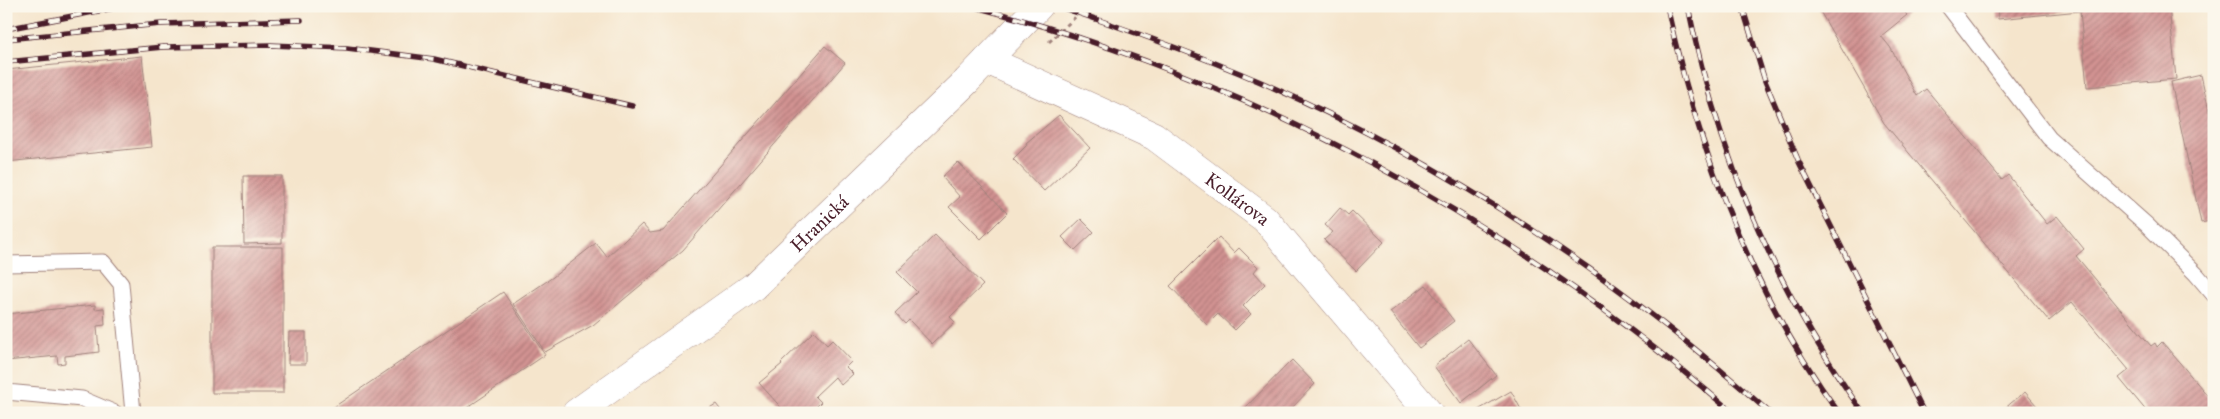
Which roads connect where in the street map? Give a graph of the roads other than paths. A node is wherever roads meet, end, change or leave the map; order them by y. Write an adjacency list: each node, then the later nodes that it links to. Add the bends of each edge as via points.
1 (1039, 6): 3 (street, Hranická)
2 (1948, 6): 5 (lane, via 2049,138 2147,225)
3 (987, 60): 9 (street, Hranická, via 754,286); 10 (street, Kollárova, via 1154,136 1266,219)
4 (6, 264): 8 (lane, via 103,262 121,284)
5 (2214, 294)
6 (6, 392): 7 (lane, via 82,399)
7 (115, 413)
8 (133, 413)
9 (576, 413)
10 (1429, 413)

